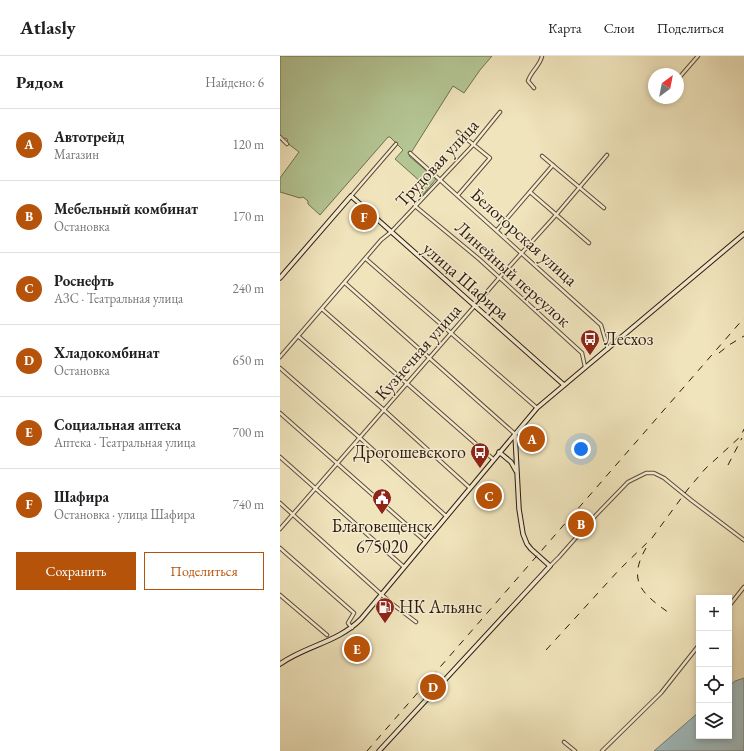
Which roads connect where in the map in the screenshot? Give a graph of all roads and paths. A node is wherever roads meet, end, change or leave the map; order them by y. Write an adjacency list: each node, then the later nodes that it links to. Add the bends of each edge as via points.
1 (542, 56): 4 (street, via 528,81)
2 (698, 56): 3 (street)
3 (684, 72)
4 (534, 88)
5 (500, 112): 10 (street, Трудовая улица)
6 (458, 132): 10 (street)
7 (280, 138): 8 (street)
8 (287, 144)
9 (396, 144): 19 (street)
10 (474, 144): 15 (street, Трудовая улица); 18 (street, via 490,158)
11 (410, 152): 15 (street, Белогорская улица)
12 (607, 155): 16 (street, Кузнечная улица)
13 (542, 156): 14 (street)
14 (553, 166): 16 (street); 17 (street)
15 (440, 179): 18 (street, Белогорская улица); 20 (street, Трудовая улица)
16 (579, 189): 21 (street); 22 (street, Кузнечная улица)
17 (530, 192): 22 (street); 23 (street)
18 (458, 195): 23 (street, Белогорская улица)
19 (351, 196): 24 (street, улица Шафира); 29 (street)
20 (415, 206): 24 (street, Трудовая улица); 30 (street, Линейный переулок)
21 (604, 208)
22 (556, 215): 26 (street); 27 (street, Кузнечная улица)
23 (497, 230): 27 (street, Белогорская улица)
24 (391, 232): 28 (street, Трудовая улица); 32 (street, улица Шафира)
25 (744, 234): 36 (street)
26 (589, 243)
27 (522, 253): 30 (street, Кузнечная улица); 36 (street, Белогорская улица, via 602,325)
28 (366, 258): 31 (street, Трудовая улица); 34 (street)
29 (280, 278)
30 (499, 278): 32 (street, Кузнечная улица); 40 (street, Линейный переулок, via 582,353)
31 (345, 283): 33 (street, Трудовая улица); 38 (street)
32 (476, 306): 34 (street, Кузнечная улица); 42 (street, улица Шафира)
33 (322, 309): 35 (street, Трудовая улица); 41 (street)
34 (452, 333): 38 (street, Кузнечная улица); 43 (street)
35 (298, 336): 37 (street, Трудовая улица); 44 (street)
36 (608, 349): 40 (street)
37 (280, 357)
38 (430, 358): 41 (street, Кузнечная улица); 46 (street)
39 (280, 368): 47 (street)
40 (585, 368): 42 (street)
41 (407, 384): 44 (street, Кузнечная улица); 50 (street)
42 (564, 385): 43 (street)
43 (537, 408): 46 (street)
44 (384, 410): 47 (street, Кузнечная улица); 53 (street)
45 (280, 413): 51 (street)
46 (515, 434): 48 (street); 52 (street)
47 (360, 438): 51 (street, Кузнечная улица); 57 (street)
48 (499, 452): 50 (street); 52 (street, via 511,462)
49 (280, 458): 54 (street)
50 (493, 459): 53 (street)
51 (338, 463): 54 (street, Кузнечная улица); 60 (street)
52 (517, 472): 62 (street, via 519,509 525,541)
53 (470, 488): 57 (street)
54 (316, 489): 56 (street, Кузнечная улица); 63 (street)
55 (280, 503): 56 (street)
56 (293, 514): 58 (street, Кузнечная улица); 65 (street)
57 (446, 516): 60 (street)
58 (280, 529)
59 (744, 540): 62 (street, via 664,478 654,473 646,473 628,482)
60 (425, 541): 63 (street)
61 (280, 548): 69 (street, via 354,613 348,623)
62 (550, 566): 74 (street)
63 (404, 567): 65 (street)
64 (744, 587): 67 (street)
65 (382, 593): 68 (street); 69 (street)
66 (280, 595): 70 (street)
67 (732, 602)
68 (416, 622)
69 (352, 628): 72 (street, via 289,657)
70 (327, 635)
71 (696, 649): 76 (street, via 661,693)
72 (280, 664)
73 (564, 742): 75 (street)
74 (379, 751)
75 (575, 751)
76 (602, 751)

